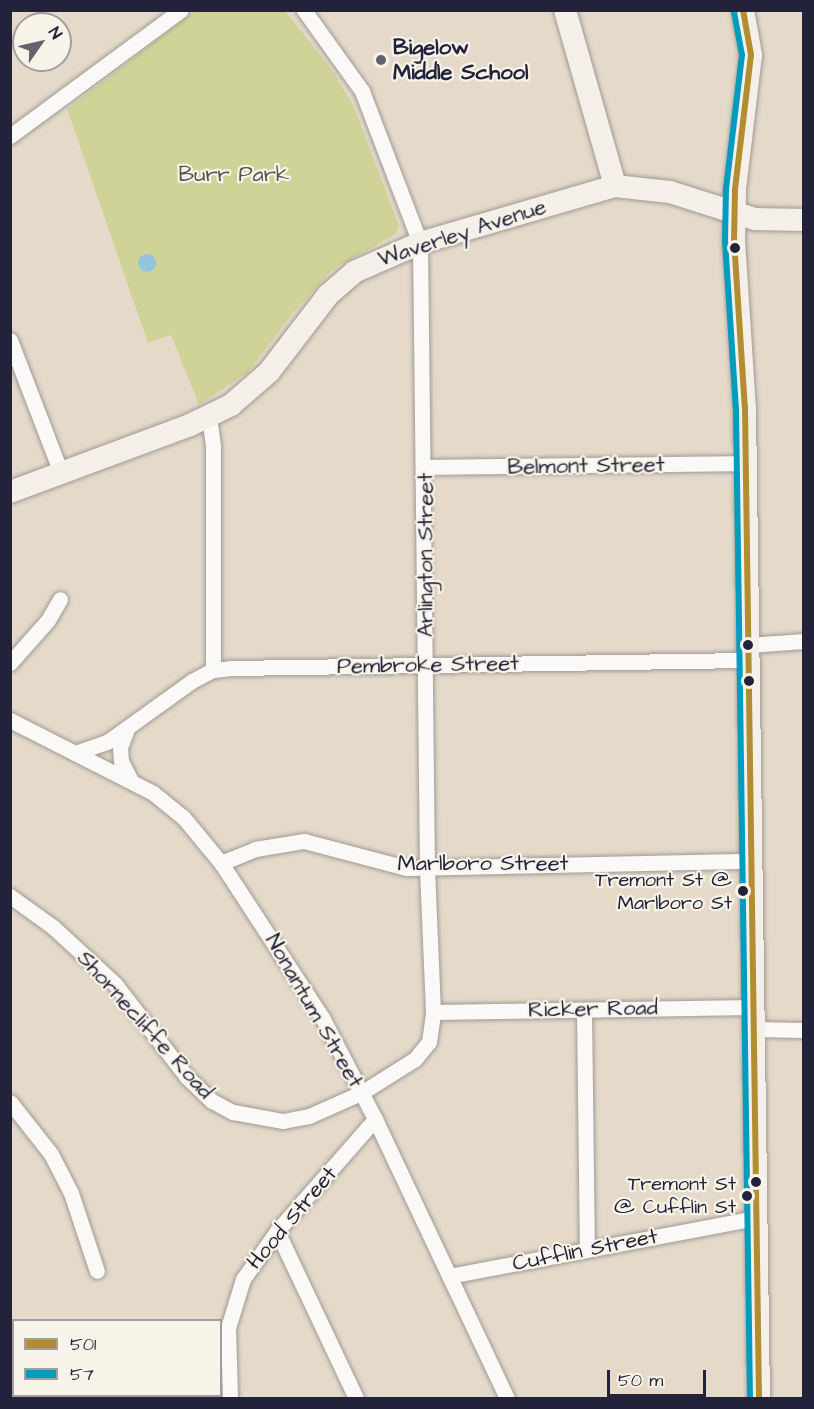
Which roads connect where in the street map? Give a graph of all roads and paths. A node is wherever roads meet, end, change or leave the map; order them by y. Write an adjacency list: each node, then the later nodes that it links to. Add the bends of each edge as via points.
1 (180, 10): 5 (street)
2 (304, 10): 9 (street, Arlington Street, via 362,91)
3 (565, 10): 6 (main road)
4 (743, 10): 7 (main road, via 751,55)
5 (10, 136)
6 (615, 186): 7 (main road, Waverley Avenue, via 670,192); 9 (main road, Waverley Avenue)
7 (734, 212): 8 (main road, Waverley Avenue, via 755,219); 12 (main road)
8 (804, 220)
9 (420, 243): 11 (main road, Waverley Avenue, via 354,272 328,295 269,372 240,398); 13 (street, Arlington Street)
10 (10, 340): 14 (street)
11 (209, 417): 14 (main road, Waverley Avenue); 21 (street, via 213,447)
12 (746, 463): 13 (street, Belmont Street); 18 (main road)
13 (425, 467): 20 (street, Arlington Street)
14 (61, 473): 15 (main road, Waverley Avenue)
15 (10, 492)
16 (60, 599): 19 (street, via 48,620)
17 (804, 641): 18 (street, Pembroke Street)
18 (748, 653): 20 (street, Pembroke Street); 26 (main road)
19 (10, 663)
20 (426, 664): 21 (street, Pembroke Street); 28 (street, Arlington Street)
21 (213, 670): 23 (street, Pembroke Street)
22 (10, 720): 24 (street, Nonantum Street)
23 (127, 729): 24 (street, Pembroke Street, via 107,742); 25 (street, via 120,747 121,761)
24 (75, 753): 25 (street, Nonantum Street)
25 (130, 779): 27 (street, Nonantum Street, via 183,817)
26 (751, 861): 28 (street, Marlboro Street); 30 (main road)
27 (221, 863): 28 (street, Marlboro Street, via 255,849 304,841 390,865); 35 (street, Nonantum Street, via 306,990)
28 (427, 868): 32 (street, Arlington Street)
29 (10, 896): 35 (street, Shornecliffe Road, via 53,927 115,984 188,1077 212,1101 251,1117 283,1121 309,1116)
30 (753, 1007): 31 (street, Ricker Road); 33 (main road)
31 (584, 1010): 32 (street, Ricker Road); 40 (street)
32 (433, 1012): 35 (street, Arlington Street, via 432,1030 423,1051)
33 (754, 1029): 34 (street); 38 (main road)
34 (804, 1030)
35 (361, 1093): 37 (street, Nonantum Street)
36 (10, 1102): 41 (street, via 61,1173)
37 (375, 1119): 39 (street, Hood Street); 42 (street, Nonantum Street)
38 (756, 1218): 40 (street, Cufflin Street); 46 (main road)
39 (277, 1231): 43 (street, Hood Street, via 243,1279 234,1302 228,1328); 44 (street)
40 (587, 1249): 42 (street, Cufflin Street)
41 (97, 1271)
42 (449, 1276): 45 (street, Nonantum Street)
43 (230, 1398)
44 (356, 1398)
45 (507, 1398)
46 (759, 1398)

